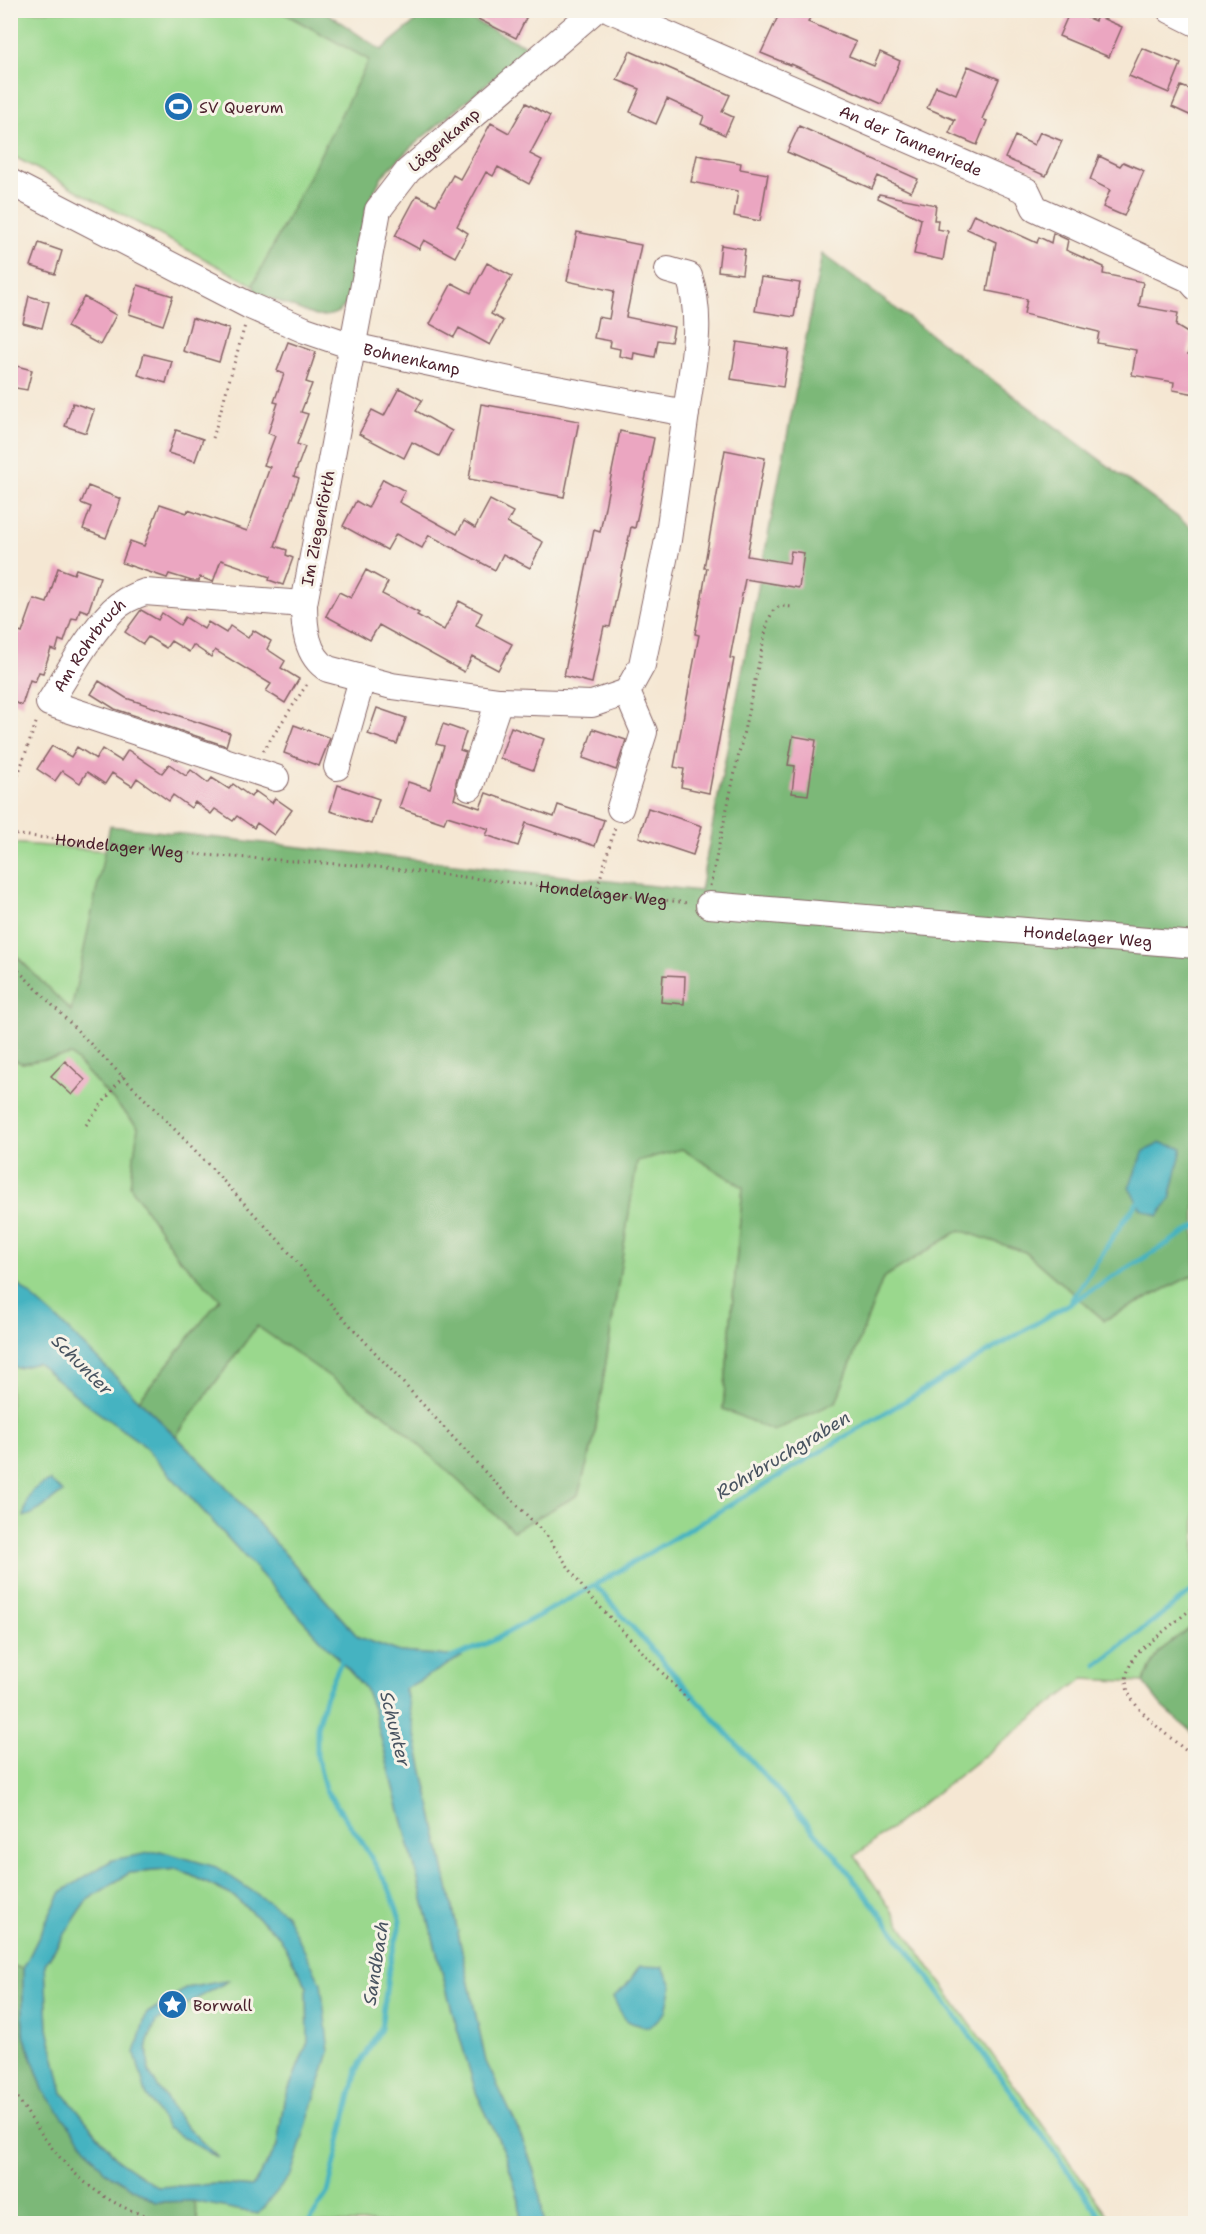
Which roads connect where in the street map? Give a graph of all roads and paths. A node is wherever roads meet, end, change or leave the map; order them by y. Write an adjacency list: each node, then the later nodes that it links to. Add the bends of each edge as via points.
1 (595, 10): 9 (street, Lägenkamp, via 408,171 378,210)
2 (611, 10): 7 (street, An der Tannenriede, via 1027,191 1035,208 1189,279)
3 (1170, 10): 4 (street)
4 (1196, 23)
5 (10, 182): 8 (street, Bohnenkamp)
6 (668, 270): 10 (street, via 689,276 694,289 698,323)
7 (1196, 287)
8 (250, 306): 9 (street, Bohnenkamp); 11 (path)
9 (351, 346): 10 (street, Bohnenkamp); 12 (street, Im Ziegenförth)
10 (686, 413): 16 (street, via 668,540 642,665)
11 (213, 438)
12 (303, 604): 14 (street, Im Ziegenförth, via 308,640); 18 (street, Am Rohrbruch, via 145,592 129,598 113,609)
13 (794, 607): 27 (path, via 780,606 768,621)
14 (320, 665): 15 (street); 20 (path)
15 (362, 678): 17 (street); 19 (street)
16 (627, 692): 17 (street, via 592,704); 24 (street, via 644,732)
17 (499, 701): 22 (street)
18 (49, 703): 20 (street, Am Rohrbruch); 23 (path, via 36,721)
19 (337, 767)
20 (250, 770): 21 (street, Am Rohrbruch)
21 (276, 778)
22 (470, 787)
23 (10, 798)
24 (620, 808): 26 (path)
25 (10, 834): 26 (path, Hondelager Weg, via 204,855 368,866)
26 (596, 893): 27 (path, Hondelager Weg)
27 (703, 905): 28 (street, Hondelager Weg)
28 (1196, 945)
29 (10, 962): 30 (path)
30 (123, 1076): 31 (path); 33 (path, via 283,1245 337,1311 546,1536 585,1590)
31 (86, 1125)
32 (1196, 1605): 34 (path, via 1137,1653 1126,1677 1129,1694 1139,1708)
33 (688, 1700)
34 (1196, 1759)
35 (10, 2089): 36 (path, via 56,2155 85,2182 136,2213)
36 (180, 2223)

